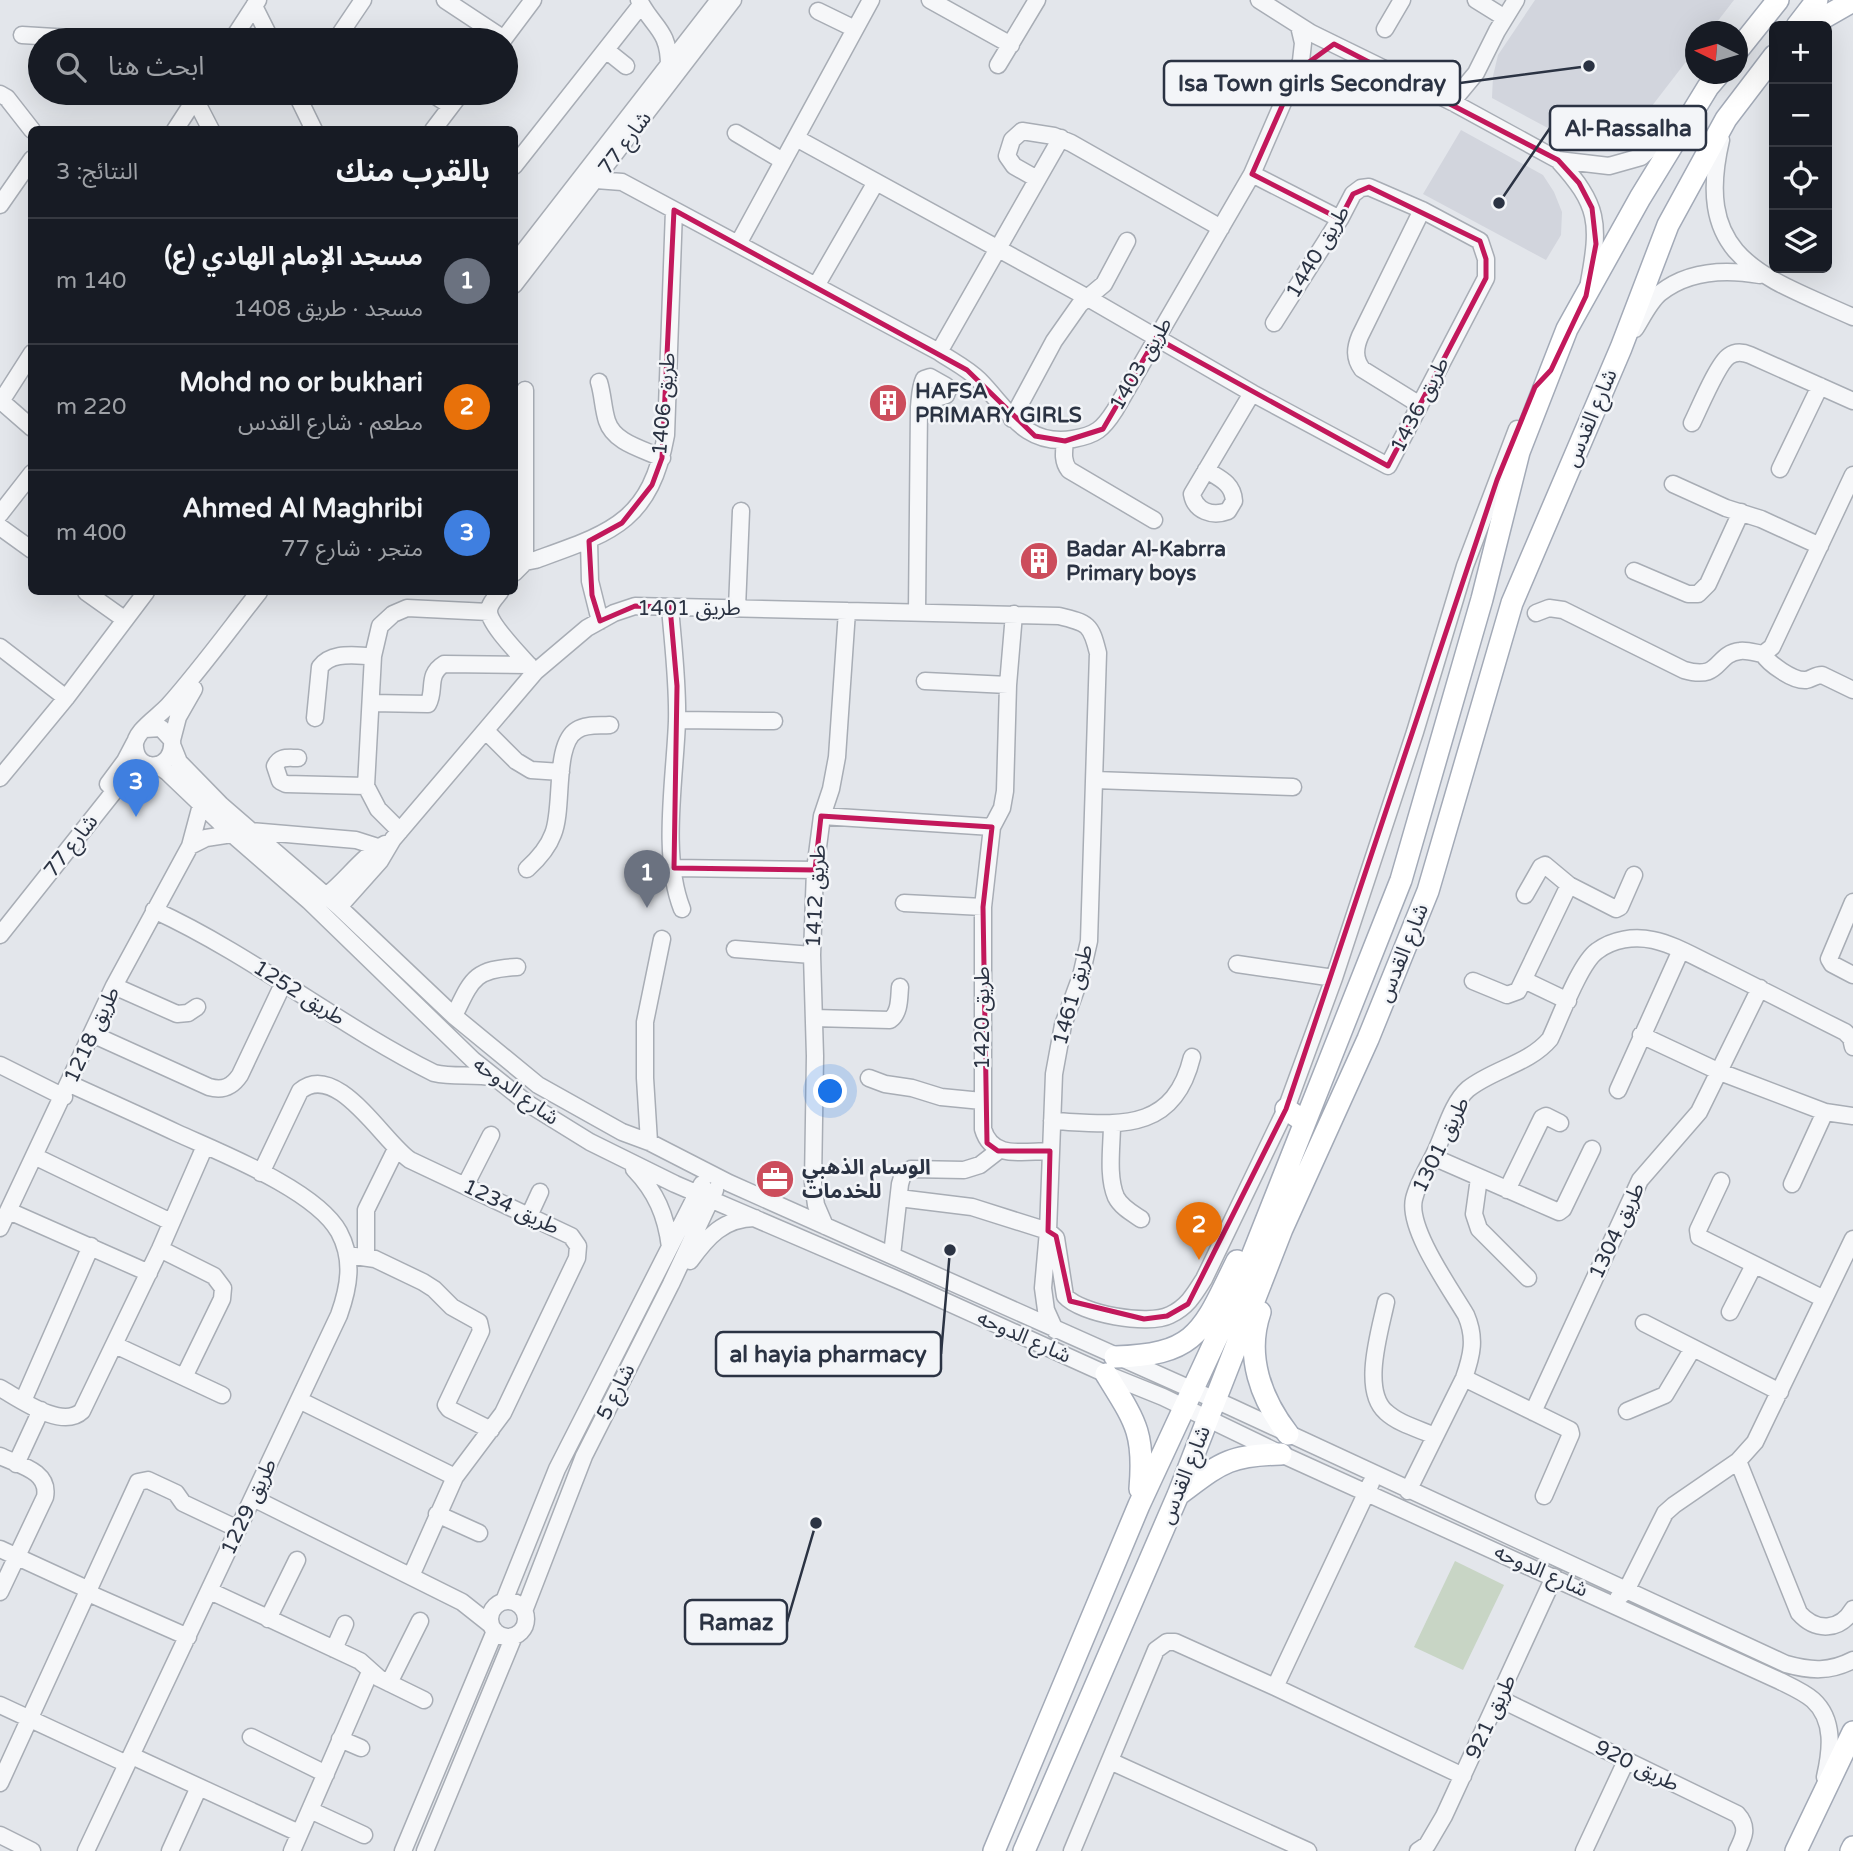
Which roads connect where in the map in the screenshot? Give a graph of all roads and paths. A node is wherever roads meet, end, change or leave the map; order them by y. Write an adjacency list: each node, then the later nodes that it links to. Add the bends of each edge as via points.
1 (363, 0): 25 (street)
2 (445, 0): 26 (street)
3 (533, 0): 27 (street)
4 (719, 0): 28 (street, شارع 77)
5 (733, 0): 62 (street, شارع 77)
6 (871, 0): 29 (street)
7 (930, 0): 36 (street)
8 (1037, 0): 36 (street)
9 (1259, 0): 22 (street)
10 (1402, 0): 30 (street)
11 (1476, 0): 19 (street)
12 (1516, 0): 19 (street)
13 (1778, 0): 34 (main road)
14 (1817, 0): 20 (main road)
15 (1853, 1): 21 (main road)
16 (256, 3): 23 (street); 24 (street)
17 (640, 3): 31 (street); 37 (street)
18 (818, 10): 29 (street)
19 (1504, 18): 43 (street)
20 (1801, 21)
21 (1818, 21)
22 (1299, 26): 35 (street); 42 (street, طريق 1403, via 1303,52)
23 (240, 28)
24 (266, 28)
25 (348, 28)
26 (486, 28)
27 (512, 28)
28 (696, 29): 31 (street); 39 (street, شارع 77)
29 (855, 29): 60 (street)
30 (1385, 29)
31 (663, 33): 39 (street)
32 (22, 35): 33 (street)
33 (28, 35)
34 (1748, 38)
35 (1334, 44): 42 (street, طريق 1403); 47 (street)
36 (1010, 45): 40 (street)
37 (606, 50): 41 (street); 64 (street)
38 (1769, 63): 53 (main road, شارع القدس)
39 (669, 65): 81 (street, شارع 77)
40 (998, 65)
41 (626, 66)
42 (1298, 70): 67 (street, طريق 1403)
43 (1476, 73): 47 (street); 52 (street)
44 (1711, 84): 63 (street, via 1671,131 1641,157 1609,166)
45 (1711, 84): 85 (main road, شارع القدس)
46 (0, 94): 54 (street)
47 (1452, 102): 52 (street)
48 (189, 105): 55 (street)
49 (199, 105): 56 (street)
50 (303, 105): 57 (street)
51 (452, 105): 58 (street)
52 (1467, 110): 63 (street)
53 (1726, 119): 82 (street, via 1715,163 1716,217 1740,258); 90 (main road, شارع القدس, via 1668,225)
54 (29, 126)
55 (178, 126)
56 (209, 126)
57 (312, 126)
58 (436, 126)
59 (736, 133): 65 (street)
60 (796, 138): 65 (street); 71 (street, طريق 1436)
61 (1061, 138): 68 (street); 68 (street, via 1025,131 1012,140 1009,161); 76 (street)
62 (614, 158): 69 (street, شارع 77); 70 (street)
63 (1558, 160): 85 (street, via 1579,183 1592,208 1596,244)
64 (518, 161)
65 (783, 161): 79 (street)
66 (28, 165): 72 (street)
67 (1252, 174): 75 (street); 76 (street, طريق 1403)
68 (1037, 179): 80 (street)
69 (596, 180): 70 (street, طريق 1403); 83 (street, شارع 77)
70 (622, 182): 73 (street, طريق 1403)
71 (876, 182): 80 (street, طريق 1436); 84 (street)
72 (0, 205)
73 (674, 210): 79 (street, طريق 1403); 106 (street, طريق 1406)
74 (1422, 210): 75 (street, طريق 1440, via 1369,187 1353,194); 77 (street, طريق 1440); 101 (street, via 1356,350 1362,369)
75 (1340, 219): 88 (street, طريق 1440)
76 (1220, 228): 89 (street, طريق 1403)
77 (1480, 241): 101 (street, طريق 1436, via 1486,278)
78 (1127, 242): 86 (street, via 1104,284)
79 (738, 244): 84 (street, طريق 1403)
80 (998, 248): 86 (street, طريق 1436); 91 (street)
81 (518, 259)
82 (1763, 275): 87 (street); 90 (street, via 1713,272 1659,293)
83 (518, 280)
84 (816, 286): 91 (street, طريق 1403)
85 (1586, 296): 93 (main road, شارع القدس)
86 (1088, 298): 89 (street, طريق 1436); 102 (street, via 1054,341)
87 (1853, 317)
88 (1275, 323)
89 (1156, 338): 97 (street, طريق 1436); 105 (street, طريق 1403, via 1103,429)
90 (1621, 348): 257 (main road, شارع القدس, via 1512,603 1428,891 1368,1039)
91 (939, 352): 102 (street, طريق 1403, via 974,376)
92 (28, 360): 99 (street)
93 (1551, 370): 194 (street, via 1535,387 1465,566); 223 (main road, شارع القدس, via 1519,452 1401,880)
94 (599, 382): 106 (street, via 613,432)
95 (1820, 386): 98 (street); 103 (street, via 1738,352 1723,361); 107 (street)
96 (525, 390): 108 (street, طريق 1406)
97 (1252, 393): 101 (street, طريق 1436, via 1388,466); 109 (street)
98 (1853, 401)
99 (0, 402): 104 (street)
100 (920, 403): 134 (street)
101 (1420, 405)
102 (1012, 419): 105 (street, طريق 1403, via 1035,436)
103 (1692, 423)
104 (28, 425)
105 (1065, 440): 117 (street, via 1069,470)
106 (662, 458): 119 (street, طريق 1406, via 652,485 622,523)
107 (1780, 469)
108 (520, 470): 122 (street, طريق 1406)
109 (1206, 470)
110 (1853, 475): 113 (street)
111 (28, 478): 116 (street)
112 (1673, 484): 115 (street)
113 (1848, 498): 120 (street)
114 (741, 511): 131 (street)
115 (1741, 512): 120 (street); 123 (street, via 1708,584 1698,594)
116 (0, 514)
117 (1154, 520)
118 (0, 527): 121 (street)
119 (589, 541): 122 (street, طريق 1406); 138 (street, via 590,581)
120 (1820, 546): 141 (street, via 1772,648)
121 (28, 548)
122 (520, 567)
123 (1634, 571)
124 (90, 595): 137 (street)
125 (144, 595): 137 (street)
126 (257, 595): 154 (street, شارع 77)
127 (270, 595): 155 (street, via 188,696 177,717)
128 (498, 595): 133 (street)
129 (407, 600): 133 (street); 142 (street, via 380,626)
130 (670, 607): 131 (street, طريق 1401); 138 (street, طريق 1401, via 635,606); 150 (street)
131 (737, 608): 132 (street, طريق 1401)
132 (848, 611): 134 (street, طريق 1401); 164 (street, طريق 1412, via 837,757)
133 (489, 612): 143 (street, via 492,622)
134 (917, 612): 136 (street, طريق 1401)
135 (1536, 613): 141 (street, via 1549,608 1569,613 1695,673 1705,674 1739,651)
136 (1014, 614): 139 (street, طريق 1401); 145 (street, طريق 1420)
137 (124, 620): 147 (street)
138 (600, 621): 143 (street, طريق 1401)
139 (1083, 622): 160 (street, طريق 1461, via 1098,653)
140 (0, 646): 147 (street)
141 (1763, 654): 146 (street, via 1773,666 1799,678 1822,675)
142 (373, 656): 148 (street); 149 (street, via 335,656 324,662)
143 (532, 669): 148 (street, via 444,664 430,682 428,704); 153 (street, طريق 1401)
144 (925, 681): 145 (street)
145 (1008, 685): 165 (street, طريق 1420, via 1005,791)
146 (1853, 691)
147 (65, 698): 159 (street)
148 (371, 703): 161 (street)
149 (315, 718)
150 (677, 720): 151 (street); 171 (street)
151 (774, 721)
152 (610, 725): 158 (street, via 580,728 570,735)
153 (486, 731): 158 (street, via 531,770); 168 (street, طريق 1401)
154 (140, 735): 155 (street, via 150,727 161,728); 157 (street, via 136,754); 185 (street, شارع 77, via 119,770)
155 (173, 744): 157 (street, via 168,759); 166 (street, شارع الدوحه, via 179,762)
156 (298, 758): 161 (street, via 277,761 280,781)
157 (153, 765): 163 (street, شارع الدوحه); 186 (street, شارع 77, via 120,784)
158 (561, 772): 172 (street, via 554,834)
159 (0, 778)
160 (1096, 780): 162 (street); 222 (street, طريق 1461, via 1089,941 1063,1025)
161 (366, 786): 168 (street)
162 (1293, 787)
163 (201, 805): 167 (street, شارع الدوحه); 169 (street, طريق 1218)
164 (822, 816): 165 (street); 173 (street, طريق 1412)
165 (992, 827): 182 (street, طريق 1420)
166 (251, 831): 170 (street, via 356,840); 177 (street, شارع الدوحه)
167 (232, 834): 169 (street); 178 (street, شارع الدوحه)
168 (397, 835): 170 (street, طريق 1401); 181 (street, طريق 1401)
169 (190, 846): 184 (street, طريق 1218)
170 (378, 847): 177 (street, طريق 1401)
171 (674, 868): 173 (street); 183 (street)
172 (527, 869)
173 (815, 870): 190 (street, طريق 1412)
174 (1634, 875): 175 (street, via 1616,909)
175 (1569, 885): 176 (street, via 1544,865); 195 (street)
176 (1525, 895)
177 (326, 896): 181 (street, شارع الدوحه)
178 (309, 901): 181 (street); 207 (street, شارع الدوحه)
179 (1853, 902): 193 (street, via 1829,959)
180 (904, 903): 182 (street)
181 (339, 907): 203 (street, شارع الدوحه)
182 (983, 907): 217 (street, طريق 1420)
183 (682, 909)
184 (154, 910): 197 (street, طريق 1252, via 212,939); 198 (street, طريق 1218)
185 (0, 920)
186 (0, 935)
187 (662, 939): 218 (street, via 645,1022)
188 (735, 948): 190 (street)
189 (1681, 950): 200 (street, طريق 1301); 201 (street, طريق 1301, via 1631,938 1609,944 1586,963); 206 (street)
190 (812, 955): 204 (street, طريق 1412)
191 (1237, 964): 194 (street)
192 (517, 967): 203 (street, via 480,973)
193 (1853, 975)
194 (1334, 978): 219 (street)
195 (1524, 980): 196 (street, via 1510,995); 201 (street)
196 (1473, 981)
197 (283, 984): 205 (street, via 240,1075 223,1089 209,1087); 212 (street, طريق 1252)
198 (114, 986): 202 (street, via 177,1014); 205 (street, طريق 1218)
199 (900, 987): 204 (street, via 898,1008 890,1020)
200 (1760, 988): 208 (street, طريق 1301, via 1845,1032); 211 (street, طريق 1304)
201 (1568, 1001): 235 (street, طريق 1301, via 1550,1040 1539,1051 1465,1092)
202 (197, 1007)
203 (454, 1016): 226 (street, شارع الدوحه, via 538,1085)
204 (814, 1017): 241 (street, طريق 1412)
205 (92, 1034): 215 (street, طريق 1218)
206 (1641, 1035): 211 (street); 216 (street)
207 (454, 1043): 212 (street, via 459,1059 451,1073); 213 (street, شارع الدوحه)
208 (1853, 1044)
209 (1192, 1057): 225 (street, via 1181,1087 1158,1111)
210 (0, 1065): 215 (street, طريق 1229)
211 (1720, 1072): 220 (street); 291 (street, طريق 1304, via 1693,1121 1640,1180)
212 (443, 1075): 213 (street, طريق 1252)
213 (495, 1078): 236 (street, شارع الدوحه, via 527,1103)
214 (869, 1079): 217 (street, via 941,1097)
215 (67, 1090): 229 (street, طريق 1229); 234 (street, طريق 1218)
216 (1618, 1090)
217 (982, 1101): 232 (street, طريق 1420, via 987,1143)
218 (646, 1102): 226 (street); 228 (street)
219 (1286, 1109): 223 (main road); 258 (street, via 1203,1279 1188,1304 1167,1317 1101,1313 1070,1301 1062,1286 1056,1238)
220 (1825, 1112): 221 (street); 242 (street)
221 (1853, 1116)
222 (1052, 1121): 225 (street); 233 (street, طريق 1461)
223 (1305, 1122): 248 (main road, شارع القدس)
224 (1560, 1123): 244 (street, via 1542,1118)
225 (1112, 1124): 253 (street, via 1116,1197)
226 (622, 1132): 228 (street, شارع الدوحه)
227 (491, 1135): 243 (street)
228 (649, 1142): 238 (street, شارع الدوحه)
229 (205, 1146): 237 (street, طريق 1229); 254 (street)
230 (396, 1149): 237 (street, طريق 1234, via 352,1100 313,1084 297,1096); 243 (street, طريق 1234); 265 (street, via 366,1210)
231 (1592, 1149): 244 (street, via 1561,1211)
232 (998, 1151): 233 (street); 247 (street, via 964,1170 911,1169 903,1174)
233 (1050, 1151): 258 (street, طريق 1461)
234 (34, 1156): 250 (street, طريق 1218); 254 (street)
235 (1433, 1157): 239 (street); 281 (street, طريق 1301, via 1414,1200 1414,1220 1471,1325 1473,1352)
236 (621, 1159): 246 (street, شارع الدوحه); 261 (street, via 656,1196)
237 (261, 1172): 263 (street, طريق 1229, via 323,1211 339,1231)
238 (714, 1176): 246 (street, شارع 5); 249 (street, شارع الدوحه)
239 (1479, 1178): 244 (street); 268 (street, via 1474,1205 1479,1229)
240 (1721, 1181): 266 (street, via 1698,1235)
241 (813, 1184): 249 (street, via 802,1203); 255 (street, طريق 1412)
242 (1792, 1184)
243 (465, 1186): 251 (street, طريق 1234)
244 (1507, 1190)
245 (540, 1192): 251 (street)
246 (704, 1196): 252 (street, شارع الدوحه); 261 (street, شارع 5); 269 (street, شارع 5)
247 (899, 1198): 258 (street, via 972,1207); 264 (street)
248 (1274, 1204): 279 (main road, via 1260,1218 1206,1322 1194,1336 1160,1353); 285 (main road, شارع القدس)
249 (789, 1210): 255 (street, شارع الدوحه)
250 (9, 1211): 256 (street, طريق 1218); 260 (street)
251 (529, 1216): 292 (street, طريق 1234, via 570,1236 578,1254)
252 (756, 1218): 269 (street, via 721,1226); 279 (street, شارع الدوحه)
253 (1141, 1219)
254 (172, 1222): 262 (street)
255 (825, 1226): 264 (street, شارع الدوحه)
256 (0, 1228)
257 (1282, 1229): 289 (main road, شارع القدس); 294 (main road, via 1254,1345 1262,1393)
258 (1048, 1231): 270 (street, طريق 1461)
259 (1853, 1239): 271 (street)
260 (91, 1247): 267 (street); 286 (street)
261 (670, 1247): 320 (street, شارع 5, via 558,1469)
262 (160, 1249): 267 (street); 280 (street, via 214,1276 223,1288)
263 (348, 1255): 265 (street); 287 (street, طريق 1229, via 346,1293 339,1315)
264 (892, 1255): 273 (street, شارع الدوحه)
265 (366, 1256): 292 (street, via 428,1285 452,1307 479,1322 481,1331 446,1405)
266 (1754, 1265): 271 (street); 274 (street)
267 (149, 1273): 277 (street)
268 (1528, 1278)
269 (671, 1284): 322 (street, شارع 5, via 584,1456)
270 (1043, 1288): 273 (street); 276 (street, طريق 1461)
271 (1824, 1299): 283 (street)
272 (1385, 1302): 293 (street, via 1373,1376 1378,1403 1395,1419)
273 (1020, 1312): 276 (street, شارع الدوحه)
274 (1730, 1312)
275 (1644, 1323): 278 (street)
276 (1055, 1330): 279 (street, شارع الدوحه)
277 (115, 1345): 280 (street); 288 (street, via 79,1414 64,1418)
278 (1693, 1348): 283 (street); 290 (street, via 1669,1392)
279 (1111, 1366): 285 (street, شارع الدوحه); 305 (main road, via 1142,1442)
280 (184, 1377): 284 (street)
281 (1464, 1378): 291 (street); 293 (street, طريق 1301)
282 (0, 1388): 286 (street)
283 (1780, 1392): 296 (street, via 1755,1442)
284 (222, 1395)
285 (1188, 1399): 289 (street, شارع الدوحه); 305 (main road, شارع القدس)
286 (23, 1401): 288 (street)
287 (299, 1401): 299 (street); 304 (street, طريق 1229)
288 (41, 1410): 297 (street)
289 (1211, 1410): 294 (street, شارع الدوحه); 302 (main road, شارع القدس)
290 (1628, 1411)
291 (1532, 1412): 303 (street, via 1571,1432)
292 (491, 1430): 299 (street, طريق 1234)
293 (1435, 1436): 300 (street, طريق 1301)
294 (1284, 1444): 298 (street, شارع الدوحه); 301 (street, شارع الدوحه); 302 (main road, via 1218,1465)
295 (0, 1456): 297 (street)
296 (1738, 1461): 316 (street, via 1665,1513); 321 (street, via 1799,1613 1823,1628 1835,1626)
297 (16, 1464): 310 (street, via 40,1475 47,1489)
298 (1375, 1475): 300 (street, شارع الدوحه); 301 (street)
299 (455, 1477): 306 (street, طريق 1234)
300 (1408, 1491): 316 (street, شارع الدوحه)
301 (1367, 1492): 313 (street, شارع الدوحه); 333 (street)
302 (1178, 1496): 361 (main road, شارع القدس)
303 (1544, 1496)
304 (253, 1498): 307 (street, طريق 1229); 312 (street)
305 (1139, 1505): 360 (main road, شارع القدس)
306 (437, 1514): 308 (street); 312 (street, طريق 1234)
307 (238, 1529): 314 (street, via 183,1503 163,1487 148,1480 138,1482); 315 (street, طريق 1229)
308 (479, 1533)
309 (0, 1549): 310 (street)
310 (17, 1557): 314 (street); 317 (street)
311 (297, 1560): 323 (street)
312 (411, 1576): 319 (street)
313 (1554, 1577): 318 (street, شارع الدوحه); 334 (street, طريق 921)
314 (87, 1590): 328 (street); 337 (street)
315 (210, 1591): 323 (street); 328 (street, طريق 1229)
316 (1626, 1591): 318 (street); 330 (street, شارع الدوحه, via 1786,1664 1825,1670)
317 (0, 1592)
318 (1605, 1600): 349 (street, شارع الدوحه, via 1812,1699 1827,1721 1830,1736)
319 (462, 1602): 320 (street); 326 (street)
320 (500, 1604): 322 (street, via 516,1603); 326 (street, via 491,1614)
321 (1853, 1609)
322 (524, 1611): 327 (street, via 523,1628)
323 (268, 1619): 329 (street)
324 (420, 1621): 332 (street)
325 (345, 1623): 329 (street)
326 (493, 1628): 327 (street, via 503,1636); 358 (street)
327 (514, 1636): 359 (street)
328 (188, 1637): 342 (street, طريق 1229)
329 (334, 1649): 331 (street, via 360,1661)
330 (1853, 1660)
331 (370, 1672): 332 (street); 340 (street)
332 (390, 1683): 335 (street)
333 (1275, 1687): 343 (street, via 1167,1642 1156,1650); 346 (street)
334 (1500, 1699): 344 (street, طريق 920); 346 (street, طريق 921)
335 (424, 1700)
336 (0, 1705): 337 (street)
337 (29, 1718): 342 (street); 347 (street)
338 (1853, 1732): 349 (main road)
339 (251, 1737): 345 (street)
340 (340, 1739): 341 (street); 345 (street)
341 (361, 1748)
342 (130, 1760): 348 (street); 355 (street, طريق 1229)
343 (1110, 1761): 362 (street); 363 (street)
344 (1626, 1761): 365 (street); 366 (street, طريق 920, via 1737,1814 1745,1831)
345 (326, 1774): 350 (street)
346 (1463, 1776): 364 (street, طريق 921, via 1427,1845)
347 (0, 1783)
348 (199, 1787): 351 (street); 356 (street)
349 (1822, 1794): 367 (main road)
350 (310, 1811): 351 (street); 353 (street)
351 (299, 1833): 357 (street)
352 (0, 1835): 354 (street)
353 (364, 1835)
354 (32, 1851)
355 (86, 1851)
356 (170, 1851)
357 (292, 1851)
358 (403, 1851)
359 (425, 1851)
360 (994, 1851)
361 (1024, 1851)
362 (1072, 1851)
363 (1308, 1851)
364 (1418, 1851)
365 (1584, 1851)
366 (1737, 1851)
367 (1796, 1851)

